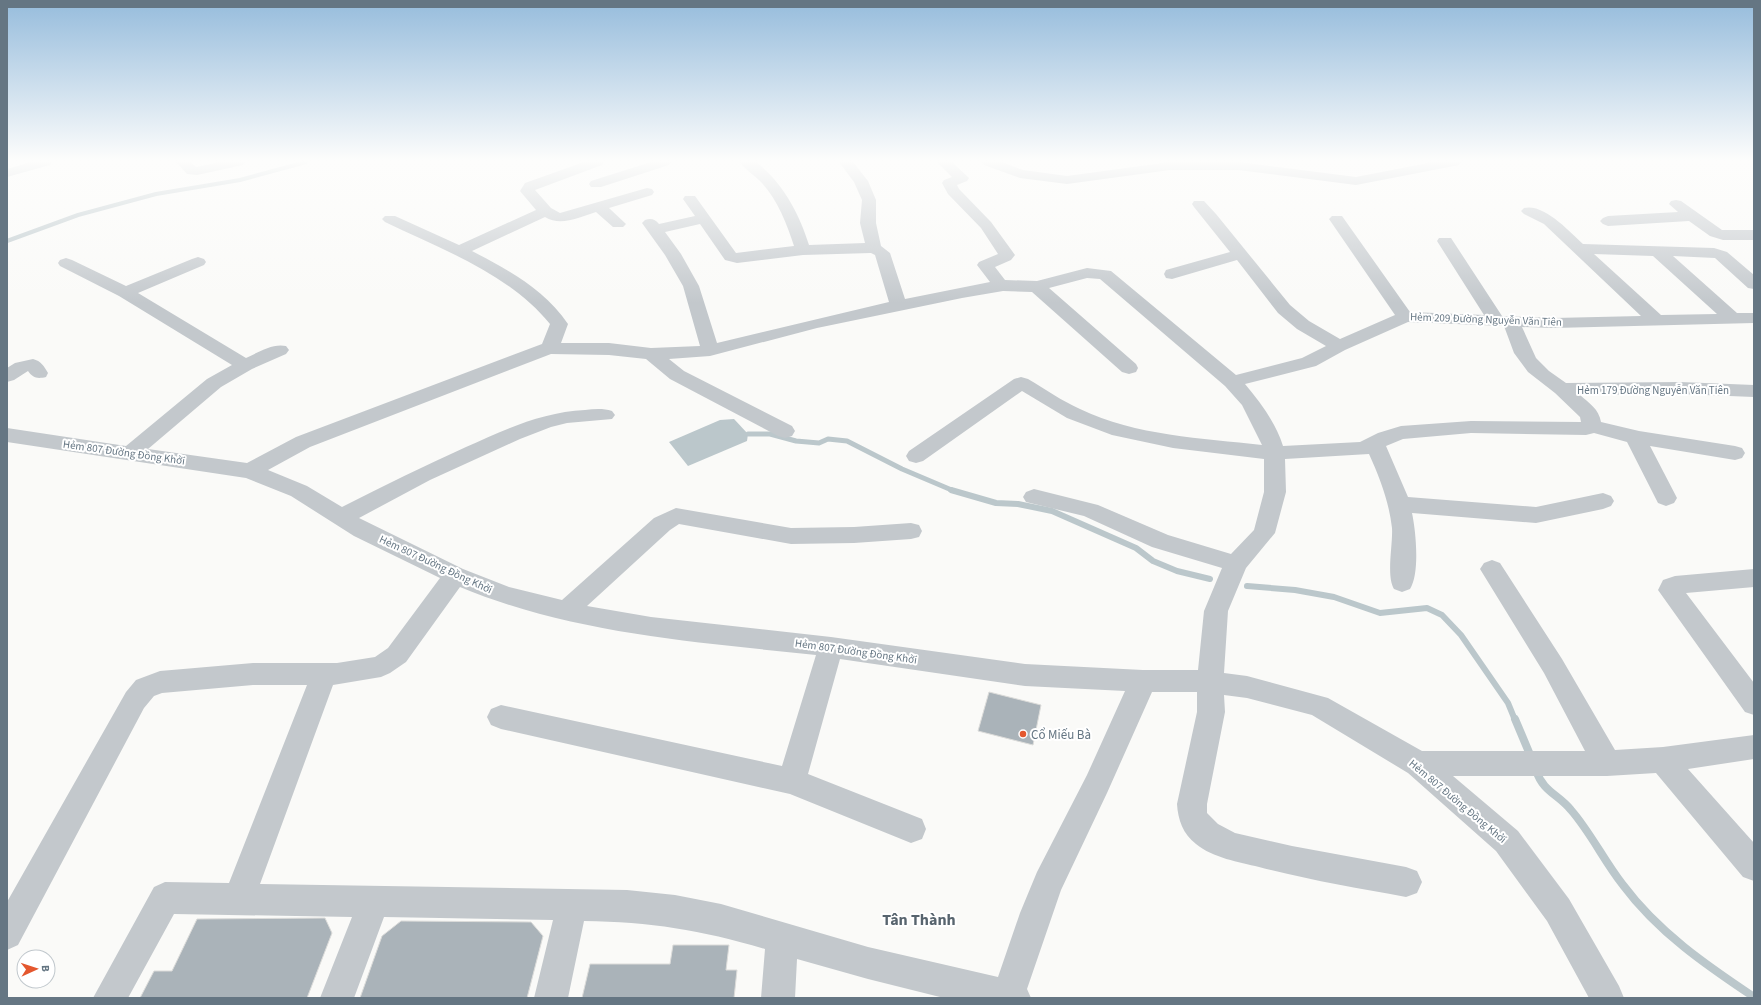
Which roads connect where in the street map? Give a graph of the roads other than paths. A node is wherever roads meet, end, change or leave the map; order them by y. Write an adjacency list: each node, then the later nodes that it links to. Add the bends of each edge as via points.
1 (589, 209): 9 (street, via 560,218)
2 (601, 209): 16 (street)
3 (697, 209): 13 (street)
4 (788, 209): 21 (street)
5 (869, 209): 19 (street, via 868,223)
6 (970, 209): 29 (street, via 986,225 1006,253 1007,256 985,265)
7 (1203, 209): 24 (street)
8 (1683, 209): 11 (street)
9 (546, 211): 22 (street)
10 (1530, 211): 20 (street, via 1549,221)
11 (1693, 216): 15 (street); 17 (street, via 1716,233)
12 (390, 219): 22 (street)
13 (704, 219): 21 (street, via 733,258); 41 (street, via 652,226 673,254 691,286)
14 (1337, 219): 33 (street)
15 (1608, 221)
16 (618, 224)
17 (1754, 235)
18 (1445, 241): 36 (street)
19 (874, 248): 21 (street); 32 (street, via 882,253)
20 (1580, 249): 23 (street); 37 (street)
21 (803, 250)
22 (459, 251): 39 (street, via 521,287 543,306 558,324)
23 (1657, 251): 28 (street, via 1721,255); 34 (street)
24 (1240, 254): 27 (street); 38 (street, via 1284,309 1303,325)
25 (66, 262): 31 (street)
26 (198, 262): 31 (street)
27 (1172, 274)
28 (1754, 284)
29 (1000, 286): 30 (street); 32 (street)
30 (1036, 286): 44 (street); 47 (street, via 1083,273 1095,272 1105,275)
31 (125, 292): 43 (street)
32 (898, 304): 41 (street)
33 (1405, 317): 36 (street, Hẻm 209 Đường Nguyễn Văn Tiên); 38 (street, Hẻm 209 Đường Nguyễn Văn Tiên)
34 (1732, 318): 35 (street, Hẻm 209 Đường Nguyễn Văn Tiên); 37 (street, Hẻm 209 Đường Nguyễn Văn Tiên)
35 (1754, 318)
36 (1504, 321): 37 (street, Hẻm 209 Đường Nguyễn Văn Tiên); 48 (street, via 1526,360)
37 (1657, 321)
38 (1339, 346): 47 (street, Hẻm 209 Đường Nguyễn Văn Tiên, via 1309,362)
39 (549, 348): 42 (street, via 609,349); 60 (street, via 303,442)
40 (280, 350): 43 (street)
41 (710, 350): 42 (street)
42 (652, 354): 52 (street, via 677,375)
43 (246, 365): 56 (street, via 203,391)
44 (1130, 368)
45 (39, 373): 46 (street, via 33,365 22,367)
46 (7, 376)
47 (1232, 382): 57 (street, via 1250,402 1266,430)
48 (1562, 390): 49 (street, Hẻm 179 Đường Nguyễn Văn Tiên, via 1680,388); 51 (street, Hẻm 179 Đường Nguyễn Văn Tiên, via 1590,415)
49 (1754, 391)
50 (605, 415): 65 (street, via 568,417 545,422 513,434 422,475)
51 (1591, 426): 54 (street); 55 (street, via 1586,429 1471,427 1401,433 1385,438)
52 (784, 431)
53 (7, 435): 56 (street, Hẻm 807 Đường Đồng Khởi)
54 (1635, 437): 58 (street); 62 (street)
55 (1375, 445): 57 (street, via 1364,449); 64 (street, via 1385,464)
56 (130, 453): 60 (street, Hẻm 807 Đường Đồng Khởi)
57 (1274, 453): 59 (street, via 1173,441 1119,430 1074,414 1021,383); 67 (street, via 1275,492 1264,533)
58 (1735, 453)
59 (916, 456)
60 (250, 471): 65 (street, Hẻm 807 Đường Đồng Khởi, via 299,490)
61 (1034, 497): 67 (street, via 1090,510 1160,541)
62 (1666, 498)
63 (1603, 501): 64 (street, via 1557,513 1536,515)
64 (1398, 504): 71 (street, via 1403,527)
65 (342, 517): 69 (street, Hẻm 807 Đường Đồng Khởi, via 362,530)
66 (911, 531): 72 (street, via 791,536 676,516 662,524)
67 (1236, 564): 76 (street, via 1216,611)
68 (1492, 569): 81 (street, via 1553,666)
69 (455, 575): 72 (street, Hẻm 807 Đường Đồng Khởi, via 504,595); 74 (street, via 397,655 381,666)
70 (1754, 578): 77 (street, via 1675,585 1671,586 1670,590)
71 (1402, 583)
72 (568, 610): 73 (street, Hẻm 807 Đường Đồng Khởi, via 587,616 651,627)
73 (831, 647): 75 (street, Hẻm 807 Đường Đồng Khởi, via 1026,675); 83 (street)
74 (324, 674): 87 (street); 90 (street, via 253,674 160,682 145,688 135,700)
75 (1143, 681): 76 (street, Hẻm 807 Đường Đồng Khởi); 92 (street, via 1098,784 1036,913)
76 (1210, 682): 82 (street, Hẻm 807 Đường Đồng Khởi, via 1247,687 1318,706); 86 (street, via 1212,712 1192,804 1193,818 1206,834 1231,846 1292,861)
77 (1754, 704)
78 (501, 717): 83 (street)
79 (1754, 747): 80 (street)
80 (1663, 760): 81 (street); 85 (street)
81 (1607, 763): 82 (street)
82 (1418, 764): 97 (street, Hẻm 807 Đường Đồng Khởi, via 1507,841 1558,910)
83 (792, 781): 84 (street)
84 (911, 829)
85 (1754, 866)
86 (1406, 882)
87 (240, 899): 88 (street); 93 (street, via 165,898)
88 (374, 901): 89 (street); 94 (street)
89 (572, 905): 91 (street, via 627,906 675,911 721,920); 95 (street)
90 (7, 934)
91 (782, 938): 92 (street, via 868,963); 96 (street)
92 (1011, 997)
93 (110, 998)
94 (338, 998)
95 (551, 998)
96 (778, 998)
97 (1607, 998)

